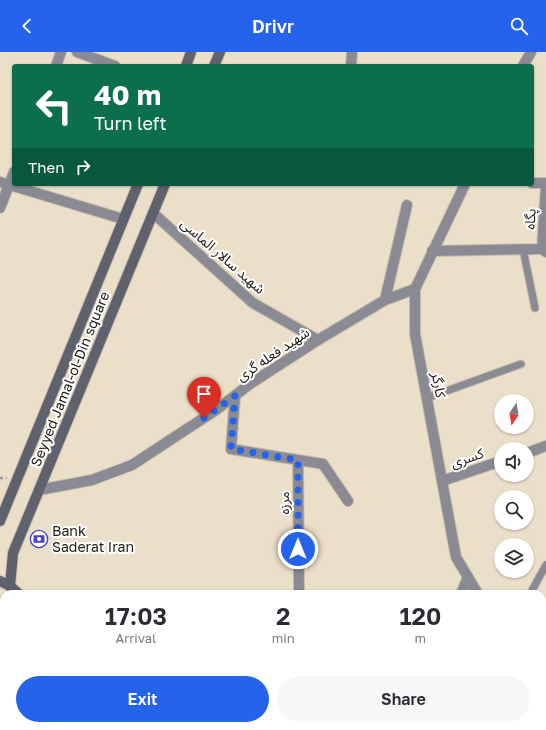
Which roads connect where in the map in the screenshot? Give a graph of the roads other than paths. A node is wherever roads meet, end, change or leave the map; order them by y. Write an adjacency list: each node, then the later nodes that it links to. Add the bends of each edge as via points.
1 (61, 52): 7 (street)
2 (77, 52): 8 (street)
3 (191, 52): 9 (main road)
4 (220, 52): 10 (main road)
5 (352, 52): 11 (street)
6 (531, 52): 12 (street)
7 (57, 64)
8 (109, 64)
9 (187, 64)
10 (215, 64)
11 (352, 64)
12 (524, 64)
13 (12, 174): 14 (street)
14 (5, 183): 23 (street)
15 (534, 183): 16 (street)
16 (546, 183)
17 (15, 186): 25 (street)
18 (137, 186): 25 (main road, Seyyed Jamal-ol-Din square)
19 (164, 186): 24 (main road, Seyyed Jamal-ol-Din square)
20 (464, 186): 28 (street, کارگر)
21 (546, 186): 27 (street, پگاه)
22 (407, 205): 30 (street)
23 (0, 208)
24 (154, 213): 32 (street, شهید سالار الماسی, via 253,303); 41 (main road, Seyyed Jamal-ol-Din square)
25 (123, 219): 43 (main road, Seyyed Jamal-ol-Din square)
26 (523, 249): 27 (street); 28 (street); 31 (lane)
27 (545, 249)
28 (432, 251): 29 (street, کارگر)
29 (415, 289): 30 (street, شهید فعله گری); 35 (street, کارگر, via 415,334)
30 (385, 300): 32 (street, شهید فعله گری)
31 (535, 308)
32 (318, 340): 34 (street, شهید فعله گری)
33 (521, 364): 35 (lane)
34 (235, 396): 38 (street, via 231,449); 41 (street, شهید فعله گری, via 132,465 92,480)
35 (427, 398): 40 (street, کارگر)
36 (546, 446): 37 (street)
37 (534, 450)
38 (298, 460): 42 (street, via 323,464); 49 (street, مرزه)
39 (494, 464): 40 (street, کسری)
40 (442, 481): 45 (street, کارگر, via 456,557)
41 (39, 490): 47 (main road, Seyyed Jamal-ol-Din square, via 13,553)
42 (348, 501)
43 (0, 521)
44 (546, 565): 52 (lane)
45 (468, 577): 50 (street); 51 (street, کارگر)
46 (0, 581): 47 (main road)
47 (10, 586): 48 (main road)
48 (14, 590)
49 (298, 590)
50 (463, 590)
51 (476, 590)
52 (532, 590)

